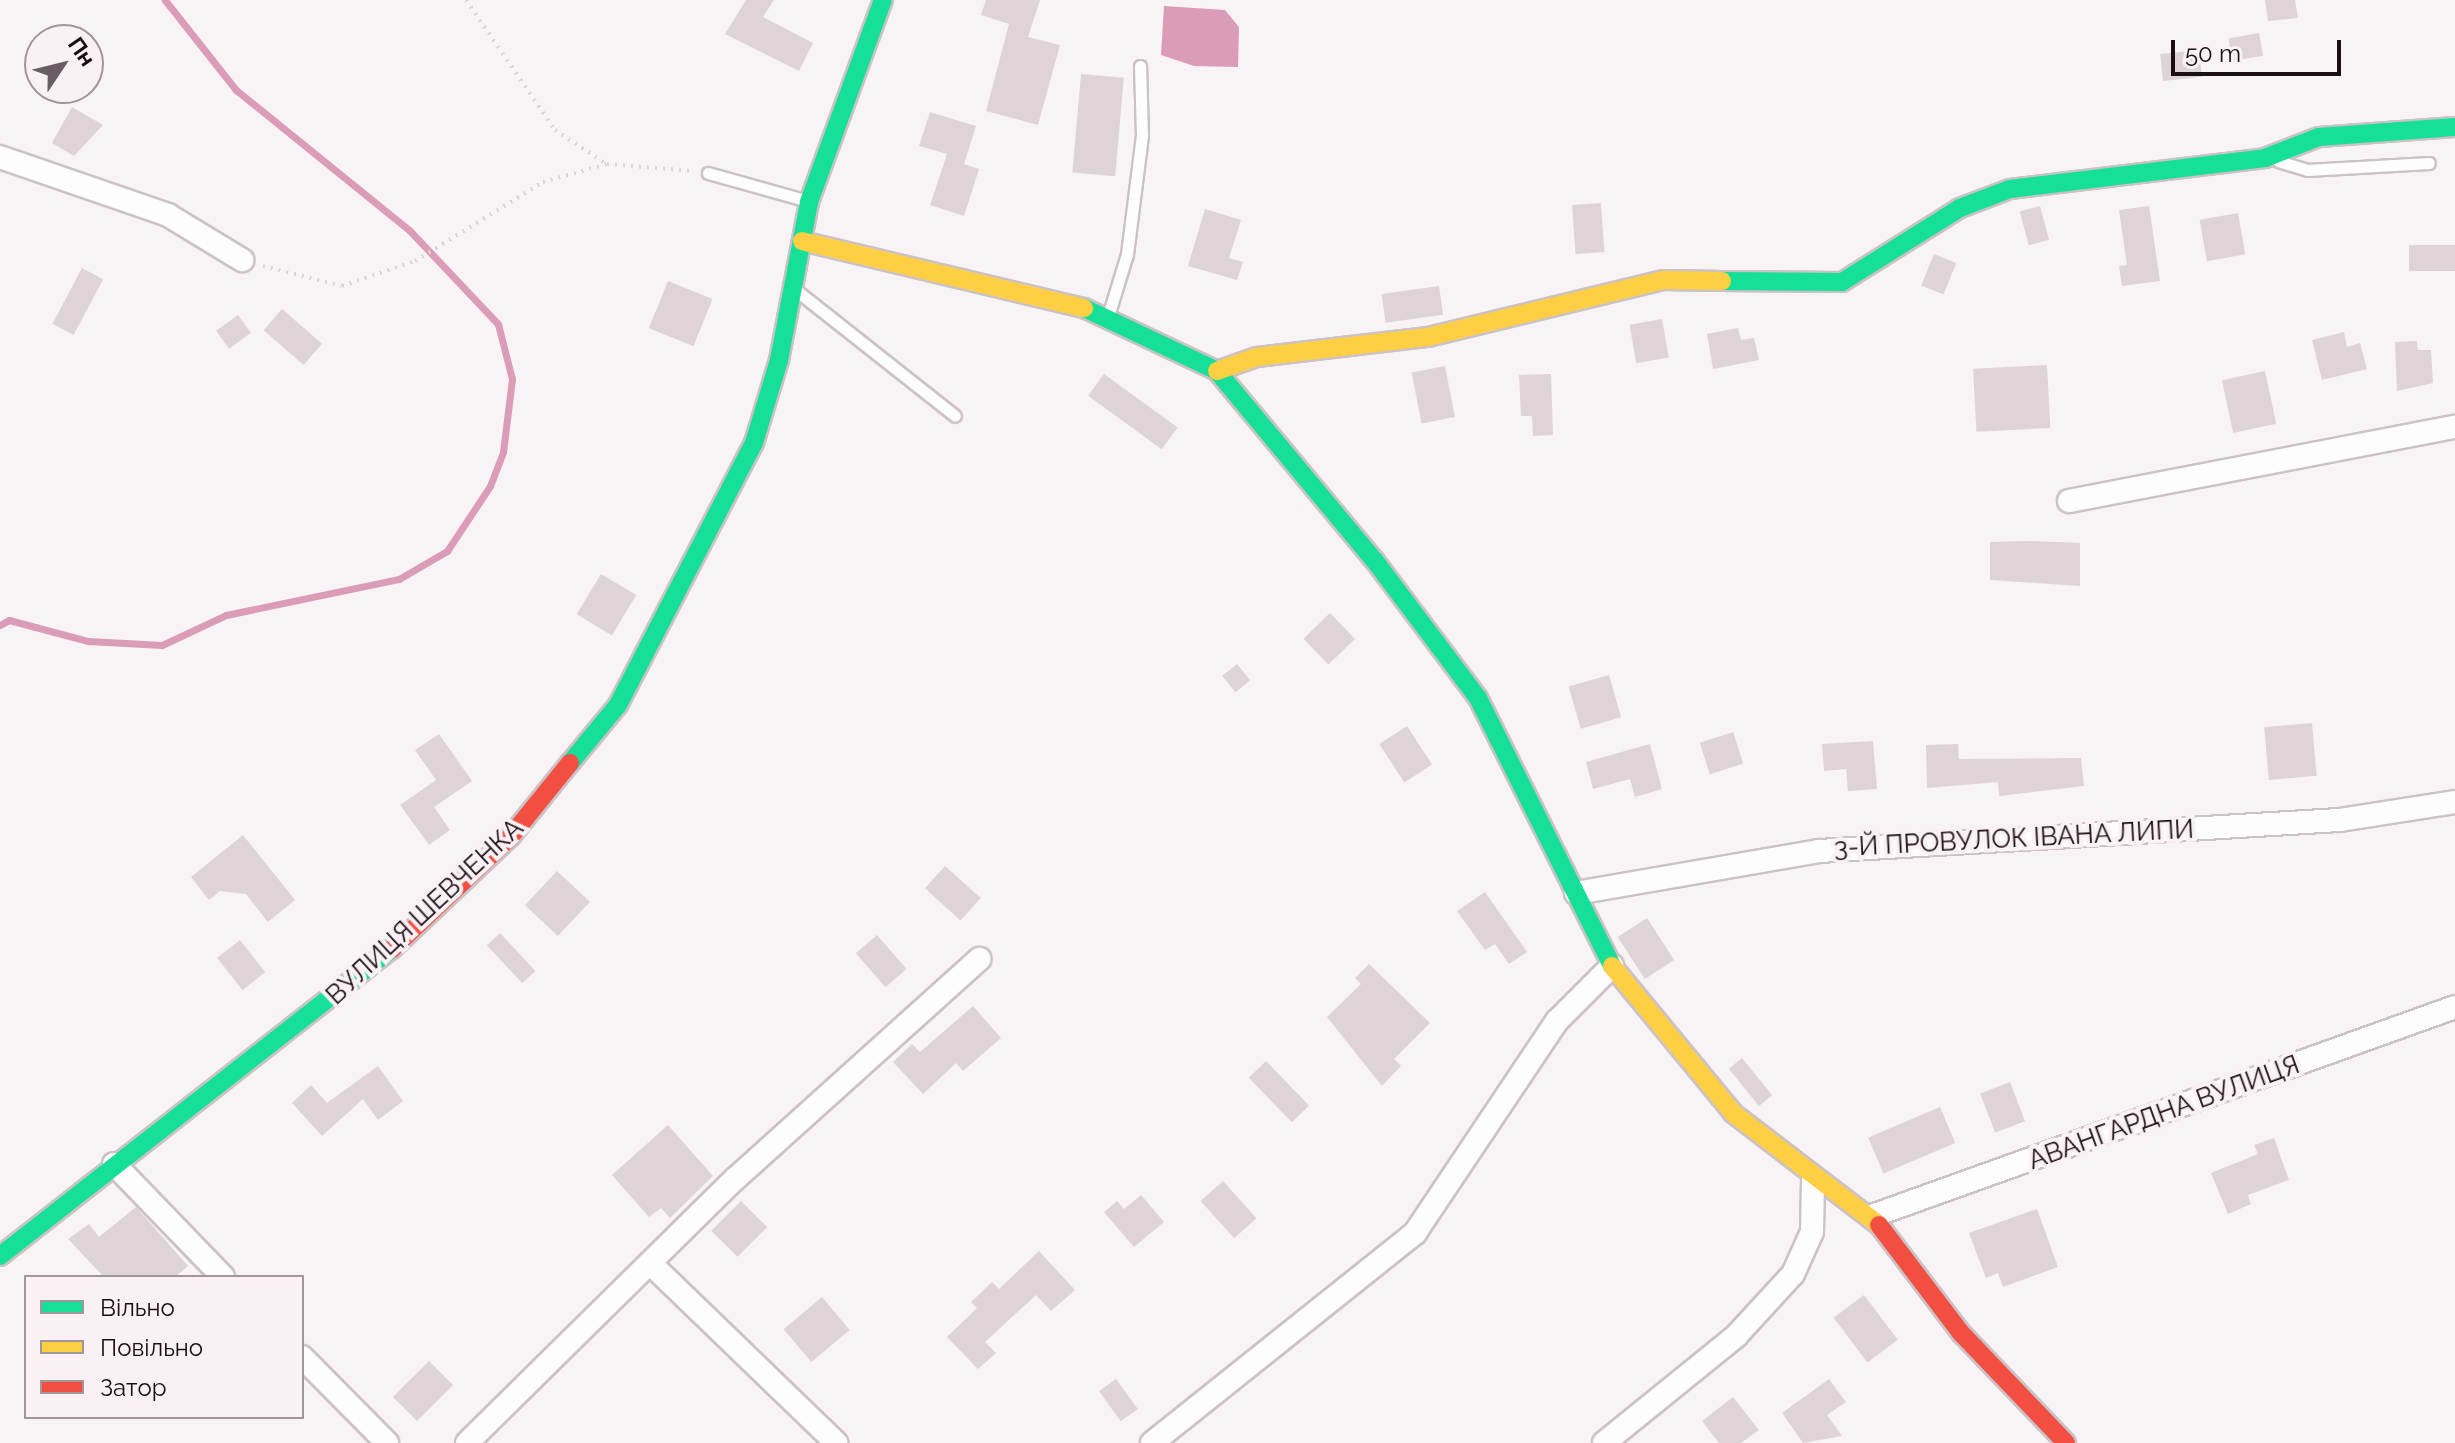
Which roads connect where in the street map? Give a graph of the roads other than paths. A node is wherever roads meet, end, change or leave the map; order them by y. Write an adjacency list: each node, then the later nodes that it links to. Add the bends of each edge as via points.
1 (883, 0): 8 (street, ВУЛИЦЯ ШЕВЧЕНКА)
2 (1140, 66): 12 (lane, via 1142,136 1127,254)
3 (2455, 127): 5 (street, via 2319,137)
4 (0, 157): 10 (street, via 168,215)
5 (2265, 158): 6 (lane, via 2307,170); 13 (street, via 2010,189 1960,208 1842,282 1663,280 1428,337 1257,357)
6 (2429, 163)
7 (708, 173): 8 (lane)
8 (809, 202): 9 (street, ВУЛИЦЯ ШЕВЧЕНКА)
9 (802, 241): 11 (street, ВУЛИЦЯ ШЕВЧЕНКА); 12 (street)
10 (242, 260)
11 (793, 288): 14 (lane); 22 (street, ВУЛИЦЯ ШЕВЧЕНКА, via 768,406 734,489 642,669 592,743 511,836 382,958)
12 (1109, 314): 13 (street)
13 (1217, 371): 18 (street, via 1375,561 1478,698)
14 (955, 416)
15 (2455, 427): 16 (street)
16 (2069, 501)
17 (2455, 802): 18 (street, 3-Й ПРОВУЛОК ІВАНА ЛИПИ, via 2340,820 1819,851)
18 (1576, 893): 20 (street)
19 (979, 959): 26 (street, via 735,1179)
20 (1612, 966): 23 (street, via 1697,1076); 32 (street, via 1557,1021 1415,1233)
21 (2455, 1007): 24 (street, АВАНГАРДНА ВУЛИЦЯ)
22 (114, 1164): 25 (street, ВУЛИЦЯ ШЕВЧЕНКА); 27 (street)
23 (1813, 1179): 24 (street); 33 (street, via 1809,1242 1786,1282 1736,1336)
24 (1872, 1216): 34 (street, via 1961,1333)
25 (0, 1256)
26 (653, 1266): 30 (street); 31 (street)
27 (221, 1275)
28 (304, 1359): 29 (street)
29 (387, 1443)
30 (467, 1443)
31 (836, 1443)
32 (1152, 1443)
33 (1604, 1443)
34 (2066, 1443)

